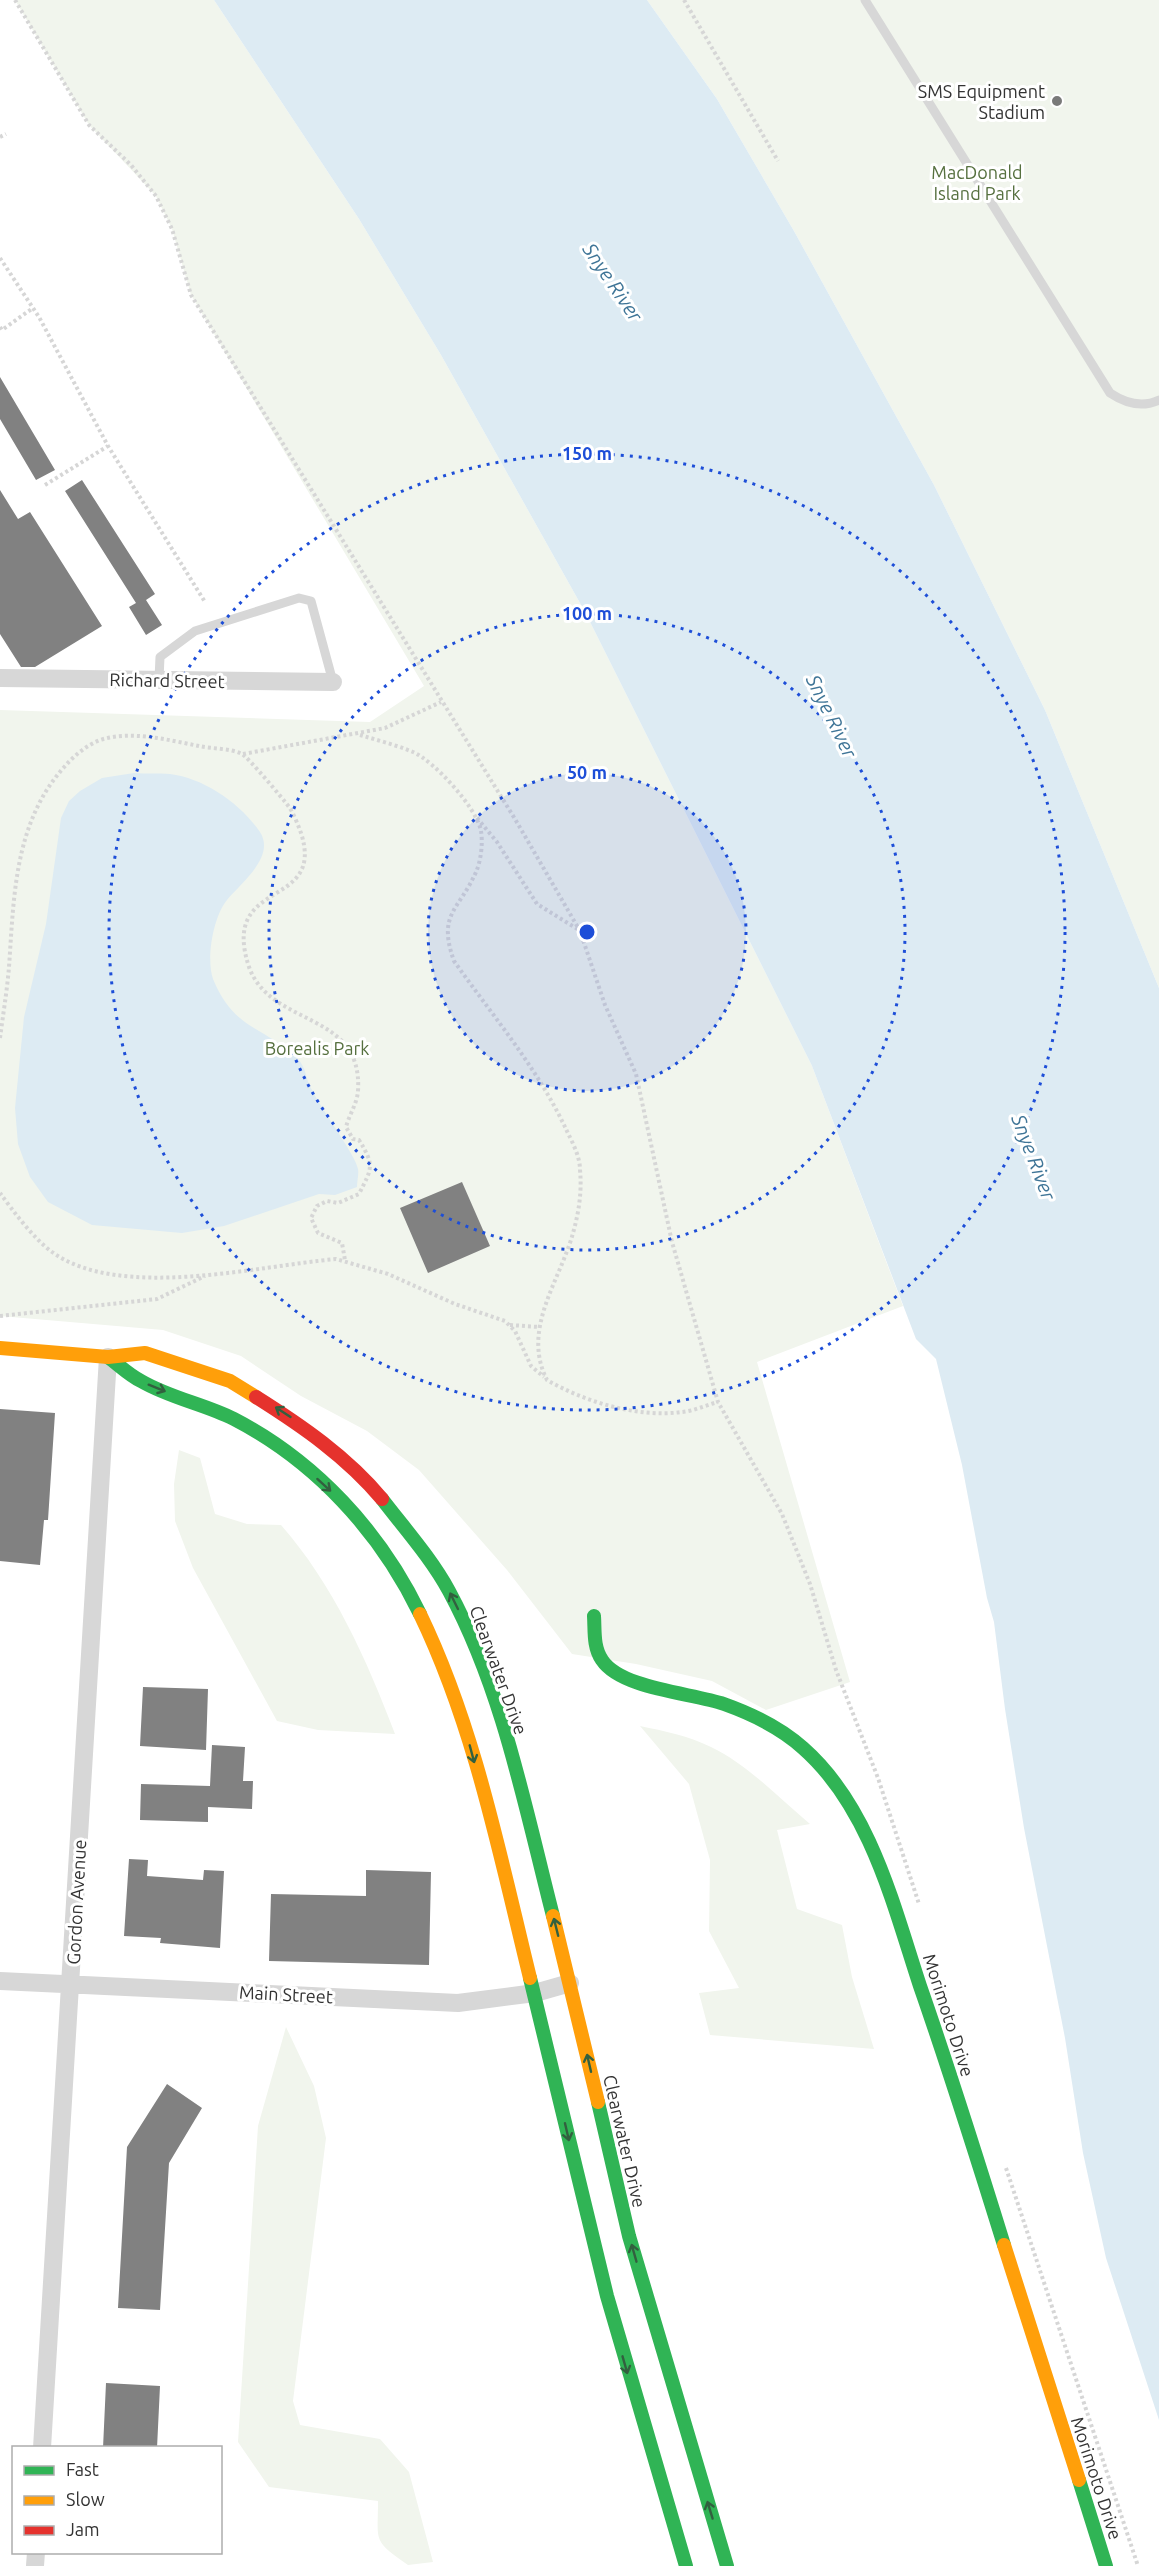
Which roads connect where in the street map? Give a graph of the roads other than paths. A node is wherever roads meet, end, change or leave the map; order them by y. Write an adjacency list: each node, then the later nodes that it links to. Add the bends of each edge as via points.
1 (865, 0): 2 (lane, via 1110,393 1136,404)
2 (1159, 400)
3 (0, 678): 4 (street, Richard Street)
4 (159, 679): 5 (street, Richard Street); 5 (lane, via 160,657 195,631 299,598 311,601)
5 (333, 682)
6 (0, 1348): 7 (main road, Clearwater Drive)
7 (108, 1357): 10 (main road, Clearwater Drive, one-way to 7, via 534,1840 483,1668 449,1591 415,1540 365,1479 282,1412 230,1381 146,1353); 11 (street, Gordon Avenue); 12 (main road, one-way to 12, via 140,1381 232,1418 283,1450 358,1518 398,1571 434,1638 456,1698)
8 (594, 1616): 16 (main road, Morimoto Drive, via 595,1643 605,1664 642,1683 730,1704 777,1729 803,1748 831,1777 853,1811 881,1870 935,2029)
9 (0, 1981): 11 (street, Main Street)
10 (570, 1983): 12 (street, Main Street); 15 (main road, Clearwater Drive, one-way to 10, via 629,2236)
11 (71, 1984): 12 (street, Main Street, via 458,2003); 13 (street, Gordon Avenue)
12 (535, 1993): 14 (main road, one-way to 14, via 609,2309)
13 (42, 2446)
14 (686, 2566)
15 (727, 2566)
16 (1106, 2566)

